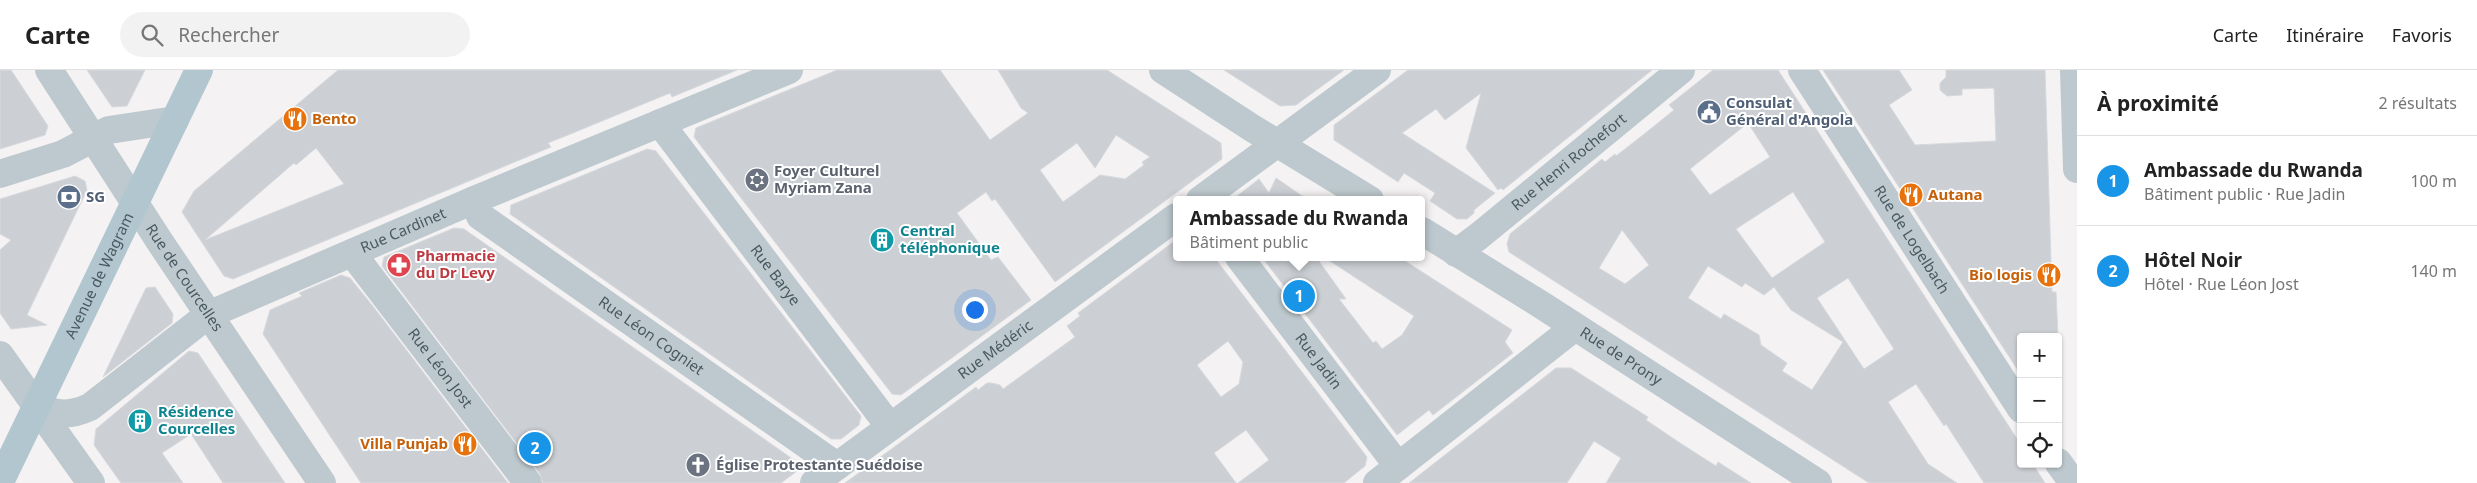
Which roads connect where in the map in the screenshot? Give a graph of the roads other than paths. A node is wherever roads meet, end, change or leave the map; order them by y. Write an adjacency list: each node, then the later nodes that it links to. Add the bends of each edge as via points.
1 (49, 70): 11 (street, Rue de Courcelles)
2 (199, 70): 9 (main road, Avenue de Wagram)
3 (789, 70): 10 (street, Rue Cardinet)
4 (1164, 70): 12 (street)
5 (1377, 70): 12 (street)
6 (1681, 70): 22 (street, Rue Henri Rochefort)
7 (1802, 70): 27 (street, Rue de Logelbach)
8 (2074, 70): 13 (street)
9 (175, 120): 11 (street, via 109,130); 18 (main road, Avenue de Wagram)
10 (660, 123): 17 (street, Rue Cardinet); 29 (street, Rue Barye)
11 (94, 137): 14 (street, via 63,154); 18 (street, Rue de Courcelles)
12 (1277, 143): 15 (street); 16 (street)
13 (2077, 169)
14 (0, 174)
15 (1205, 196)
16 (1363, 196)
17 (474, 200): 21 (street, Rue Cardinet); 30 (street, Rue Léon Cogniet, via 480,216)
18 (134, 203): 24 (street, Rue de Courcelles); 28 (main road, Avenue de Wagram)
19 (1173, 219): 29 (street, Rue Médéric)
20 (1425, 233): 22 (street, Rue de Prony)
21 (352, 253): 24 (street, Rue Cardinet); 36 (street, Rue Léon Jost)
22 (1456, 253): 25 (street, Rue de Prony)
23 (1242, 261): 31 (street, Rue Jadin)
24 (208, 315): 28 (street, Rue Cardinet, via 90,408 75,414 57,414); 35 (street, Rue de Courcelles)
25 (1575, 327): 31 (street); 39 (street, Rue de Prony)
26 (0, 355): 28 (street)
27 (2017, 403)
28 (36, 407): 33 (main road, Avenue de Wagram); 34 (street)
29 (890, 427): 30 (street, Rue Médéric)
30 (837, 466): 37 (street, Rue Médéric)
31 (1398, 466): 38 (street)
32 (2062, 467): 40 (street)
33 (0, 482)
34 (91, 483)
35 (322, 483)
36 (528, 483)
37 (814, 483)
38 (1377, 483)
39 (1818, 483)
40 (2074, 483)

